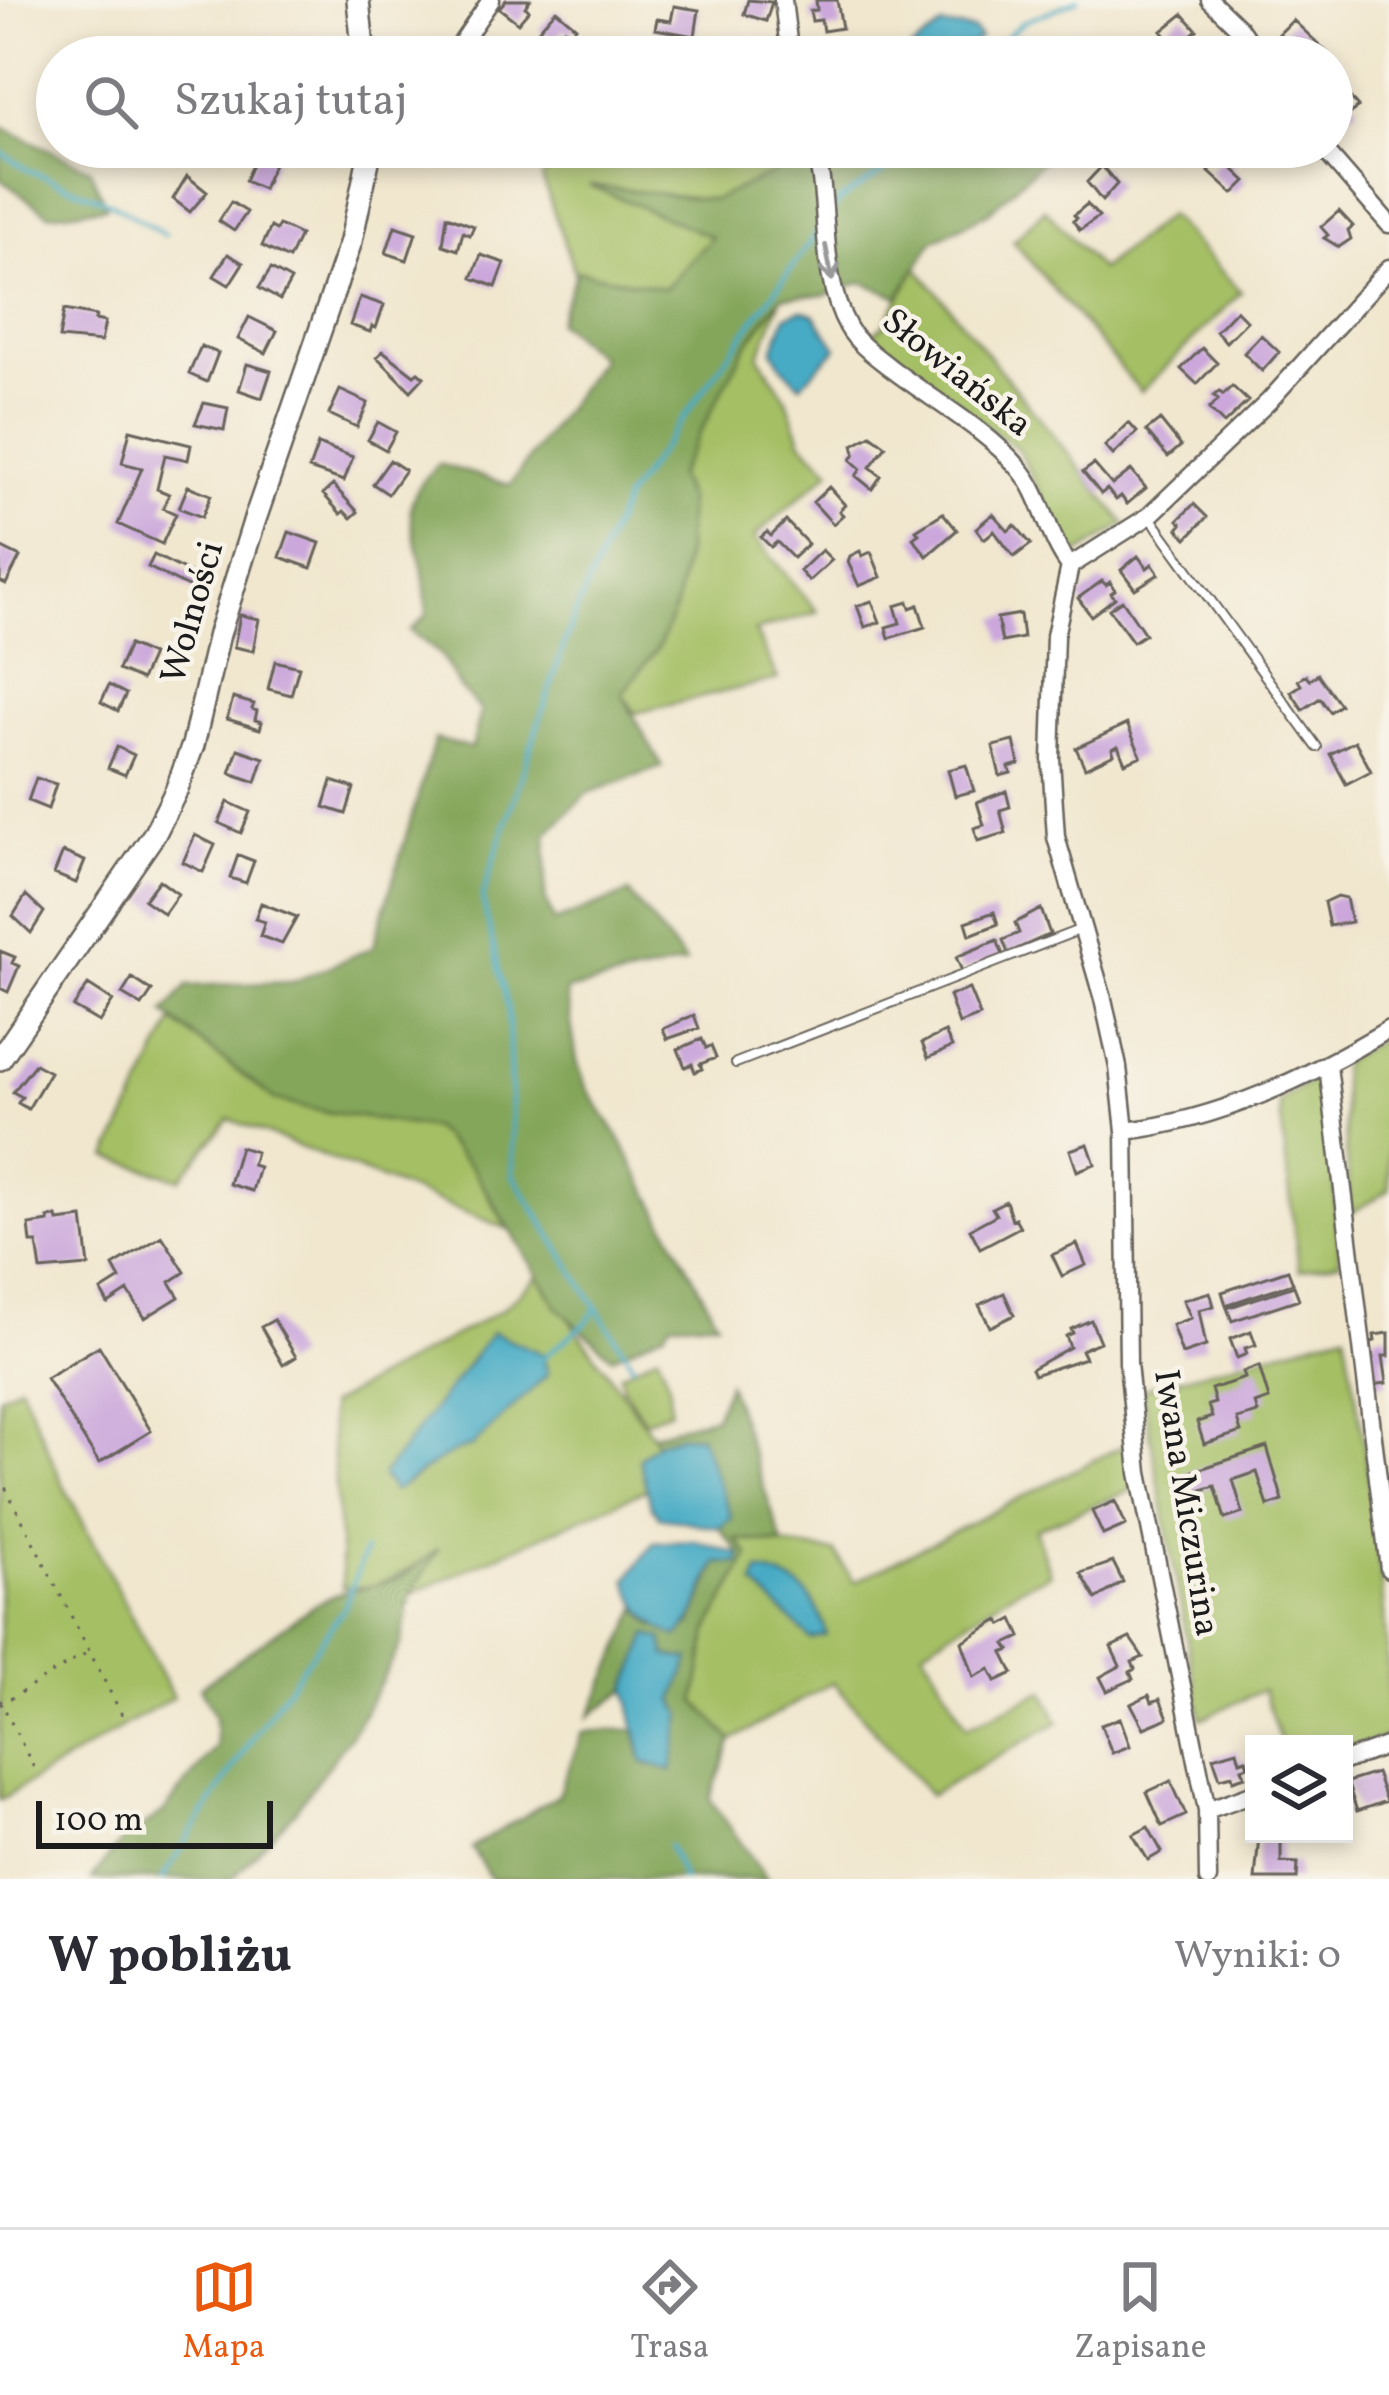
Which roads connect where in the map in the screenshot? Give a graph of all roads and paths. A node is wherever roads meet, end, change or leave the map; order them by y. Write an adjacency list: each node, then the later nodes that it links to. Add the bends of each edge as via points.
1 (358, 0): 5 (street)
2 (491, 0): 6 (street)
3 (783, 0): 7 (street)
4 (1210, 0): 8 (street)
5 (362, 36)
6 (466, 36)
7 (787, 36)
8 (1245, 36)
9 (367, 168): 19 (street, Wolności, via 351,241 219,634 176,791)
10 (819, 168): 15 (street, Słowiańska, one-way to 15, via 825,245 850,332 1023,471)
11 (1340, 168): 12 (street)
12 (1389, 224)
13 (1389, 268): 14 (street, via 1269,401)
14 (1149, 516): 15 (street); 16 (lane)
15 (1070, 566): 17 (street, Iwana Miczurina, via 1055,636 1051,759 1055,837)
16 (1317, 747)
17 (1081, 929): 20 (lane); 22 (street, Iwana Miczurina, via 1108,1022)
18 (1389, 1029): 21 (street)
19 (0, 1059)
20 (736, 1063)
21 (1328, 1066): 22 (street, via 1199,1115); 24 (street)
22 (1125, 1131): 32 (street, Iwana Miczurina, via 1128,1363 1139,1473)
23 (0, 1477): 25 (path)
24 (1389, 1569)
25 (89, 1651): 26 (path); 27 (path)
26 (0, 1703): 30 (path)
27 (124, 1719)
28 (1389, 1745): 29 (street)
29 (1353, 1758)
30 (37, 1774)
31 (1245, 1796): 32 (street)
32 (1207, 1810): 33 (street, Iwana Miczurina)
33 (1208, 1879)

